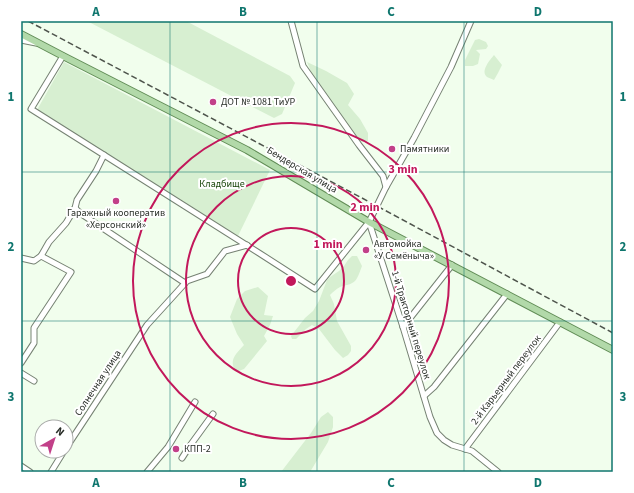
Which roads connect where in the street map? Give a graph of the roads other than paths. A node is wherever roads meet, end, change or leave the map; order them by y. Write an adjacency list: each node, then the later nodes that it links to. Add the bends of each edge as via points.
1 (291, 21): 8 (street, via 303,66 383,176)
2 (471, 21): 8 (street, via 451,67)
3 (21, 34): 5 (main road, Бендерская улица)
4 (21, 40): 5 (street)
5 (42, 45): 6 (main road, Бендерская улица)
6 (63, 56): 7 (street, via 31,109); 10 (main road, Бендерская улица, via 247,150)
7 (104, 155): 9 (street, via 77,200); 11 (street)
8 (386, 187): 10 (street)
9 (76, 208): 12 (street); 15 (street)
10 (369, 222): 11 (street, via 315,289); 14 (main road, Бендерская улица); 18 (street, 1-й Тракторный переулок)
11 (246, 245): 15 (street, via 225,251 207,274)
12 (41, 256): 13 (street, via 34,261); 20 (street, via 70,272 34,328 34,342)
13 (21, 258)
14 (452, 265): 16 (main road, Бендерская улица); 18 (street)
15 (185, 283): 26 (street, Солнечная улица, via 147,325)
16 (507, 294): 17 (main road, Бендерская улица); 23 (street, via 434,387)
17 (560, 322): 19 (main road, Бендерская улица); 27 (street, 2-й Карьерный переулок)
18 (403, 327): 23 (street, 1-й Тракторный переулок)
19 (613, 350)
20 (21, 363)
21 (21, 373): 22 (street)
22 (34, 381)
23 (424, 396): 27 (street, 1-й Тракторный переулок, via 437,433 452,445)
24 (195, 402): 33 (street, via 168,447)
25 (213, 414): 28 (street)
26 (74, 436)
27 (465, 449): 34 (street)
28 (182, 458)
29 (59, 459): 32 (street)
30 (21, 466): 31 (street)
31 (30, 472)
32 (51, 472)
33 (147, 472)
34 (498, 472)

